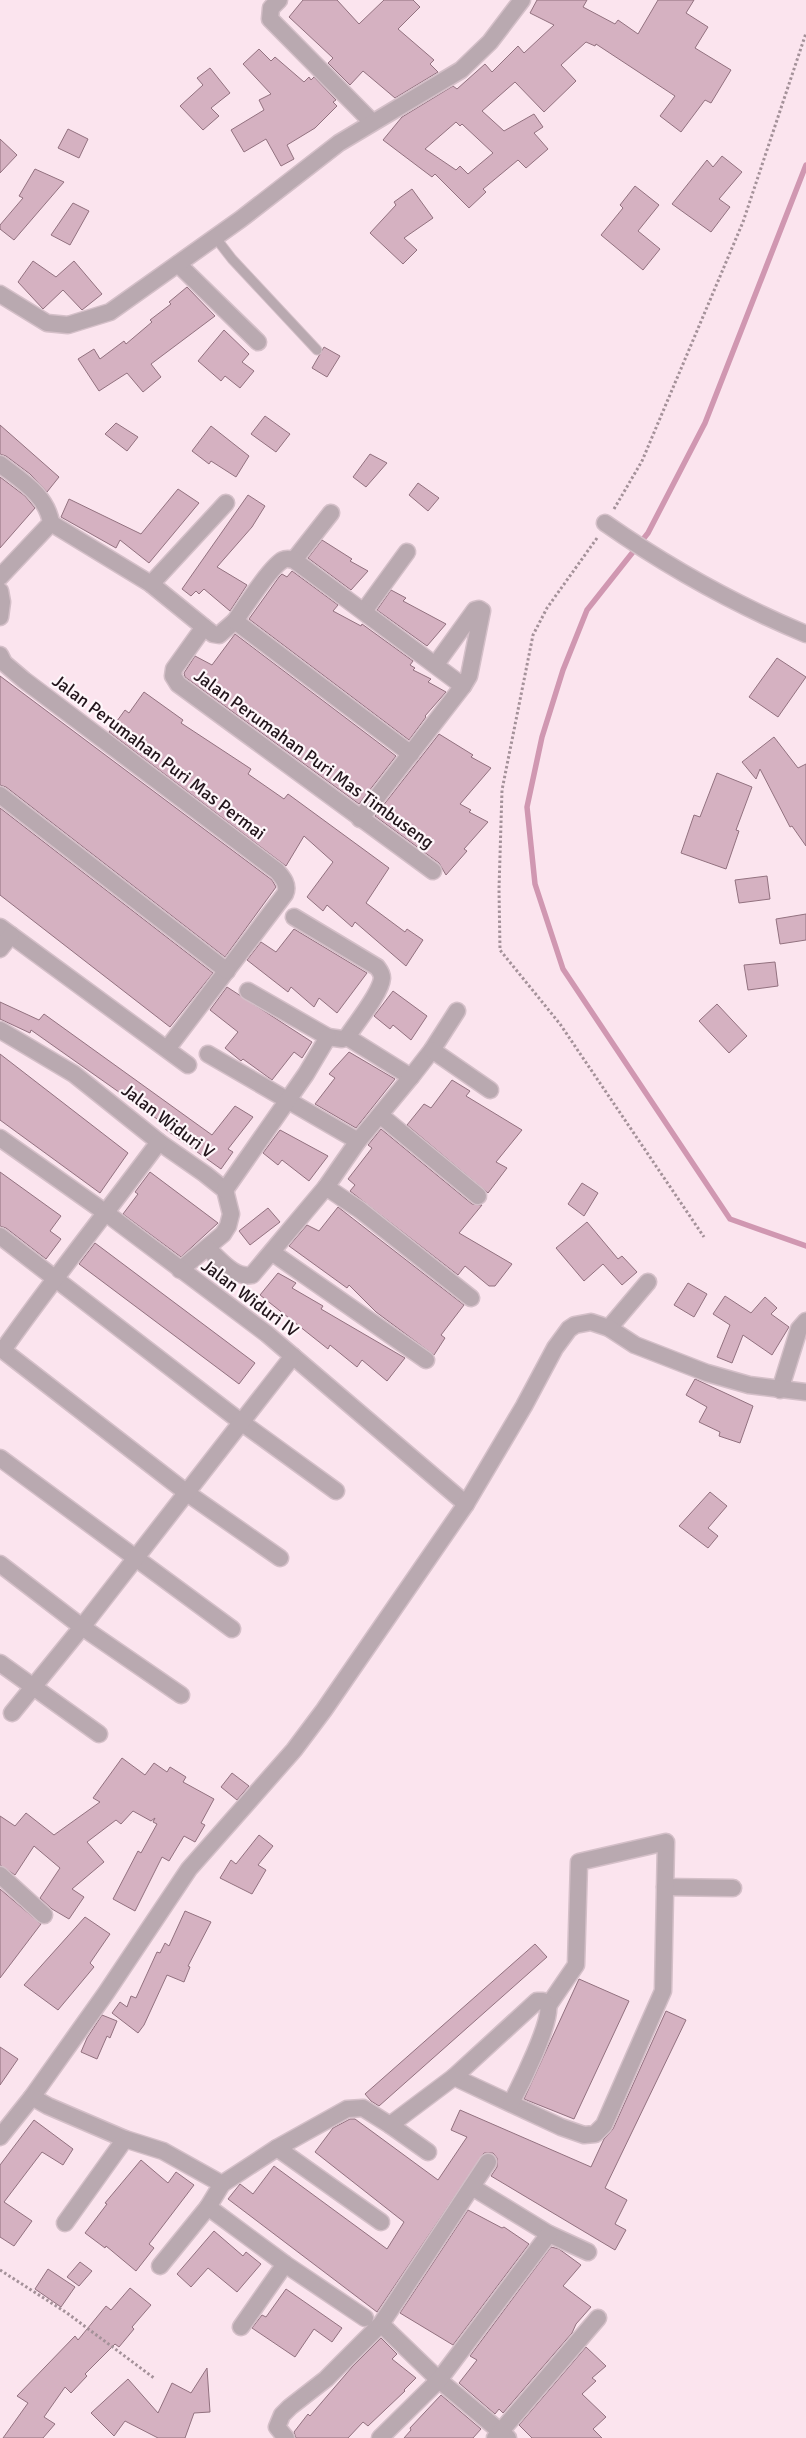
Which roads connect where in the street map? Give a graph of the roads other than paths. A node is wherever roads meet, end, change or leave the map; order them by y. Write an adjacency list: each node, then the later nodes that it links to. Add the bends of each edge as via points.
1 (279, 0): 3 (street, via 271,8 270,19)
2 (522, 0): 3 (street, via 490,42 461,70)
3 (372, 122): 4 (street, via 338,143)
4 (215, 237): 5 (street); 8 (lane)
5 (178, 264): 6 (street, via 110,312 68,325 47,323); 7 (street)
6 (0, 294)
7 (258, 342)
8 (317, 350)
9 (0, 464): 12 (street, via 40,498)
10 (226, 503): 17 (street)
11 (331, 513): 15 (street)
12 (51, 523): 16 (street); 17 (street)
13 (608, 525): 23 (street, via 702,584)
14 (408, 552): 19 (street)
15 (294, 560): 19 (street); 21 (street, via 281,561)
16 (0, 577)
17 (152, 584): 22 (street)
18 (0, 591): 20 (street)
19 (364, 611): 25 (street)
20 (0, 617)
21 (235, 621): 22 (street, via 218,635); 27 (street)
22 (204, 627): 29 (street, Jalan Perumahan Puri Mas Timbuseng, via 174,669 173,676 178,684)
23 (806, 634)
24 (0, 655): 34 (street, Jalan Perumahan Puri Mas Permai, via 4,663 24,680 285,880 286,894)
25 (436, 664): 26 (street); 26 (street, via 475,610 482,611 469,676)
26 (463, 686): 27 (street)
27 (411, 754): 29 (street)
28 (0, 795): 34 (street)
29 (360, 819): 30 (street, Jalan Perumahan Puri Mas Timbuseng)
30 (433, 871)
31 (294, 916): 39 (street, via 378,967 382,973 380,986)
32 (5, 931): 33 (street); 40 (street)
33 (0, 949)
34 (227, 971): 40 (street)
35 (248, 990): 38 (street)
36 (457, 1011): 41 (street)
37 (0, 1030): 50 (street, Jalan Widuri V, via 74,1074)
38 (328, 1037): 39 (street); 46 (street)
39 (347, 1037): 44 (street)
40 (167, 1049): 43 (street)
41 (432, 1050): 44 (street); 45 (street)
42 (208, 1054): 46 (street)
43 (188, 1065)
44 (411, 1077): 47 (street)
45 (490, 1090)
46 (287, 1101): 49 (street); 52 (street)
47 (380, 1116): 49 (street); 53 (street)
48 (0, 1138): 54 (street, Jalan Widuri IV)
49 (358, 1141): 51 (street)
50 (159, 1142): 52 (street, Jalan Widuri V); 54 (street)
51 (326, 1187): 57 (street); 61 (street)
52 (225, 1190): 56 (street, via 231,1214 228,1226)
53 (478, 1196)
54 (106, 1213): 58 (street, Jalan Widuri IV); 59 (street)
55 (0, 1236): 59 (street)
56 (207, 1248): 57 (street, via 236,1273 246,1276 252,1275); 58 (street)
57 (272, 1253): 66 (street)
58 (180, 1270): 65 (street, Jalan Widuri IV)
59 (54, 1278): 64 (street); 69 (street)
60 (648, 1282): 63 (street)
61 (471, 1298)
62 (806, 1321): 67 (street, via 798,1329)
63 (609, 1328): 67 (street, via 635,1345 707,1373); 73 (street, via 583,1322 564,1335)
64 (1, 1349): 72 (street)
65 (293, 1356): 69 (street); 73 (street, Jalan Widuri IV)
66 (426, 1360)
67 (780, 1390): 68 (street)
68 (806, 1392)
69 (241, 1422): 71 (street); 72 (street)
70 (0, 1458): 74 (street)
71 (336, 1490)
72 (187, 1492): 74 (street); 75 (street)
73 (466, 1504): 90 (street, via 294,1750 189,1869)
74 (136, 1557): 77 (street); 78 (street)
75 (280, 1558)
76 (0, 1564): 77 (street)
77 (82, 1627): 80 (street); 81 (street)
78 (232, 1629)
79 (0, 1663): 80 (street)
80 (33, 1686): 82 (street); 83 (street)
81 (181, 1695)
82 (12, 1713)
83 (99, 1734)
84 (0, 1875): 87 (street)
85 (665, 1887): 86 (street); 88 (street, via 666,1842 579,1862 576,1965); 91 (street, via 663,1991 604,2125 594,2134 584,2135)
86 (733, 1888)
87 (44, 1915)
88 (548, 2006): 89 (street, via 537,2001); 91 (street, via 540,2037)
89 (454, 2077): 91 (street); 92 (street)
90 (32, 2097): 93 (street); 94 (street)
91 (511, 2103)
92 (390, 2125): 95 (street, via 363,2108 347,2109); 96 (street)
93 (0, 2137)
94 (125, 2140): 98 (street, via 163,2151); 102 (street)
95 (277, 2148): 98 (street); 101 (street)
96 (428, 2152)
97 (488, 2162): 99 (street)
98 (222, 2184): 100 (street)
99 (472, 2187): 103 (street); 109 (street)
100 (208, 2206): 105 (street); 106 (street)
101 (380, 2222)
102 (65, 2223)
103 (549, 2234): 104 (street); 111 (street)
104 (588, 2252)
105 (285, 2264): 107 (street); 110 (street)
106 (160, 2266)
107 (365, 2318)
108 (598, 2318): 113 (street)
109 (381, 2324): 111 (street); 112 (street, via 326,2379 282,2415)
110 (241, 2327)
111 (438, 2380): 113 (street); 114 (street)
112 (277, 2434)
113 (501, 2436)
114 (380, 2438)

